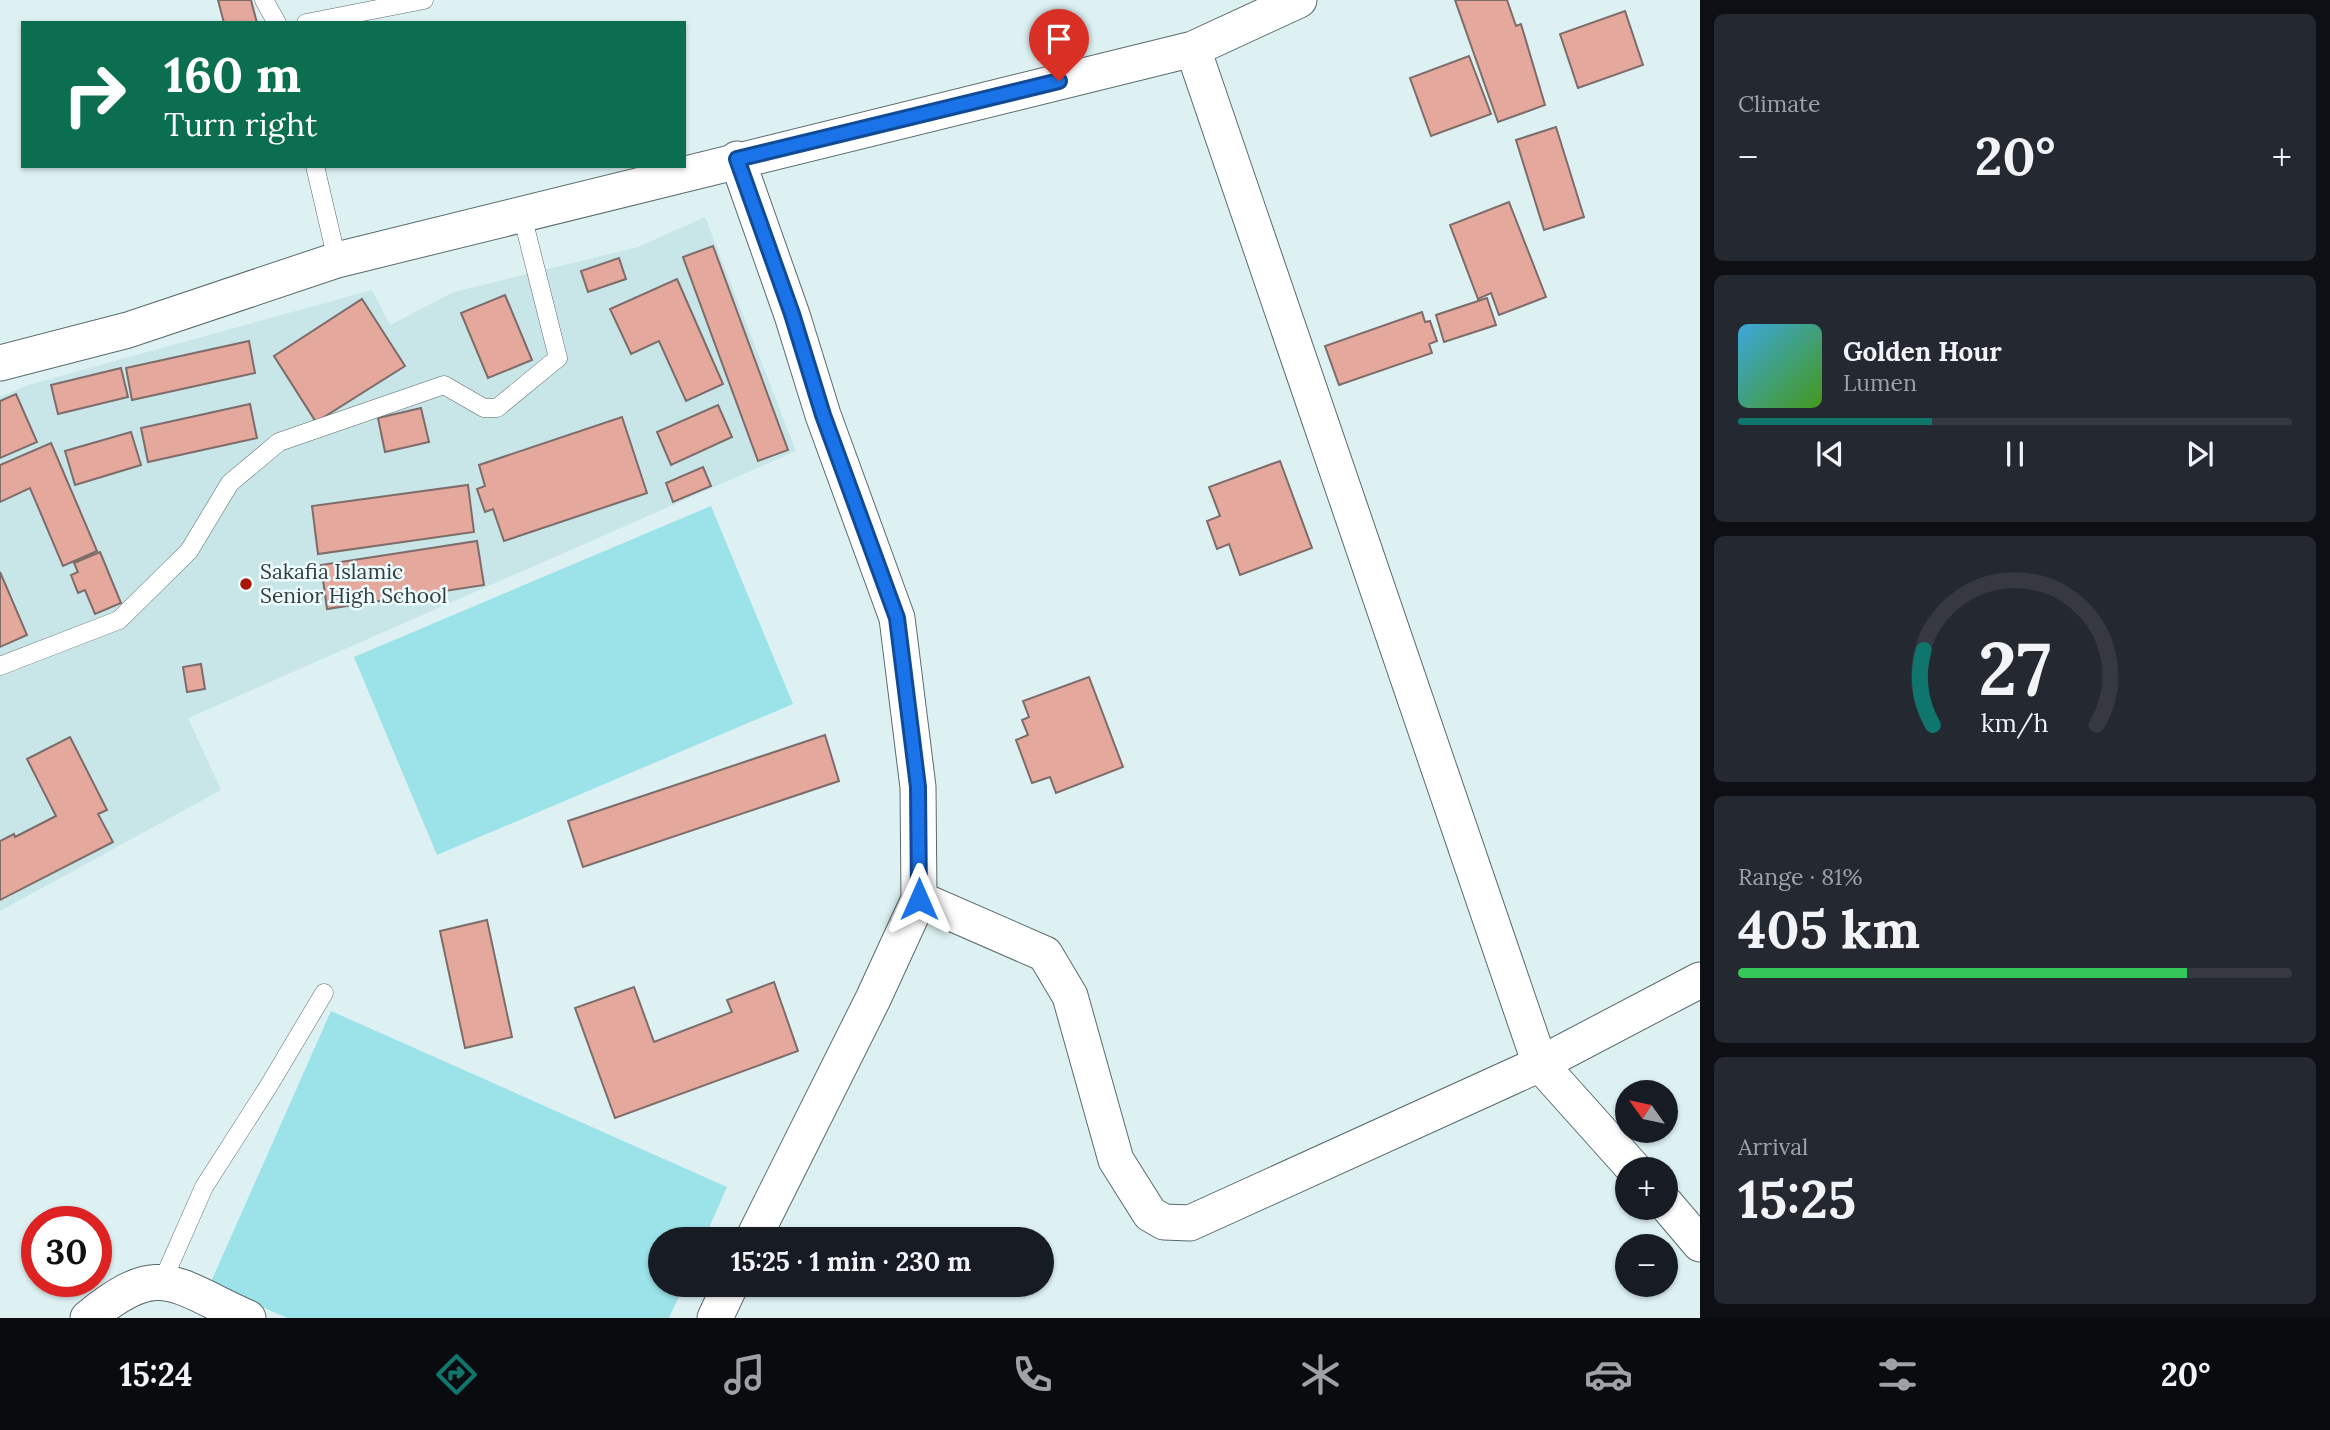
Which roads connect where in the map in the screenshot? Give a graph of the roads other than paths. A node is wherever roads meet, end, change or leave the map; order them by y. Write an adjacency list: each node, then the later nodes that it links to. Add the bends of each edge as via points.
1 (264, 0): 4 (lane)
2 (424, 0): 5 (lane)
3 (1299, 0): 6 (street)
4 (276, 21)
5 (316, 21)
6 (1193, 49): 7 (street); 16 (street)
7 (737, 159): 9 (street); 13 (street, via 897,618 918,787)
8 (314, 168): 10 (lane)
9 (522, 215): 10 (street); 12 (lane, via 558,358 497,408 484,408 444,385 279,442 230,484 189,551 119,620)
10 (337, 260): 11 (street, via 128,330)
11 (0, 363)
12 (0, 666)
13 (919, 899): 16 (street, via 1045,954 1070,996 1116,1160 1150,1213 1164,1222 1189,1223); 19 (street)
14 (1700, 979): 16 (street)
15 (324, 993): 21 (lane, via 204,1187)
16 (1540, 1064): 17 (street)
17 (1623, 1157)
18 (1678, 1218): 20 (street)
19 (759, 1227)
20 (1700, 1244)
21 (163, 1280): 23 (street, via 142,1282 117,1294); 24 (street)
22 (725, 1297): 25 (street)
23 (88, 1318)
24 (248, 1318)
25 (715, 1318)

